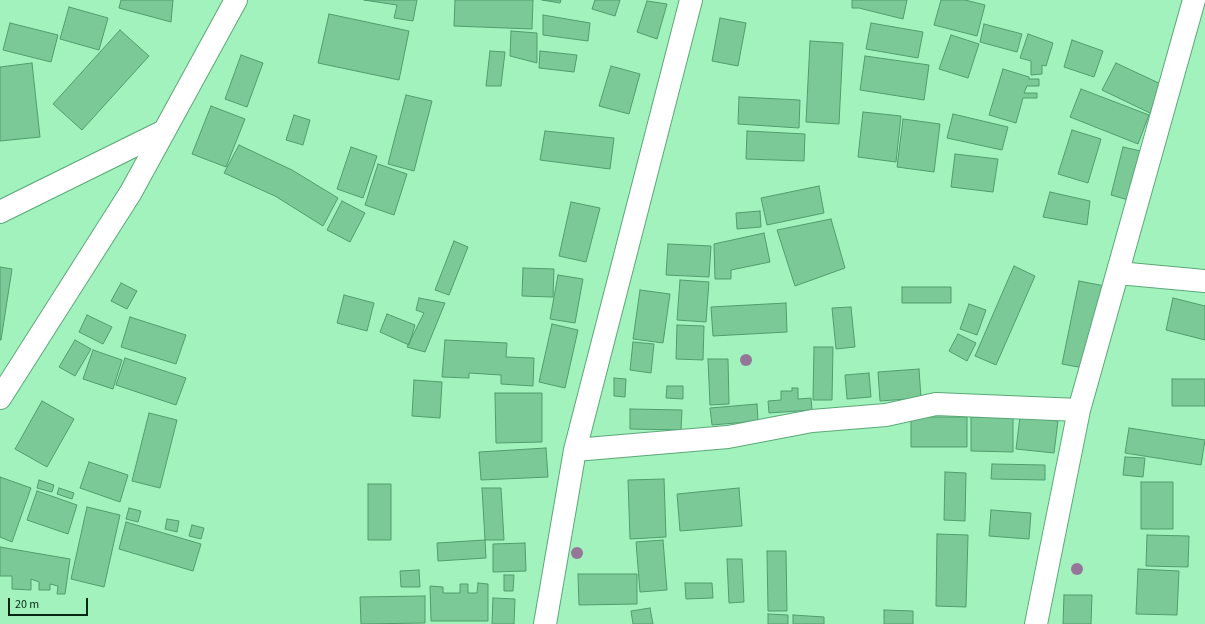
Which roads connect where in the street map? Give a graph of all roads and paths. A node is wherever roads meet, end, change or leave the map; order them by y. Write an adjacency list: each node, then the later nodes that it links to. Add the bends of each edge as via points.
1 (236, 0): 4 (street)
2 (691, 0): 10 (street)
3 (1194, 0): 6 (street)
4 (164, 131): 5 (street); 8 (street, via 131,192)
5 (0, 212)
6 (1118, 273): 7 (street); 9 (street)
7 (1205, 281)
8 (0, 398)
9 (1079, 410): 10 (street, via 936,404 886,415 812,421 728,437); 12 (street)
10 (575, 450): 11 (street)
11 (545, 624)
12 (1036, 624)

